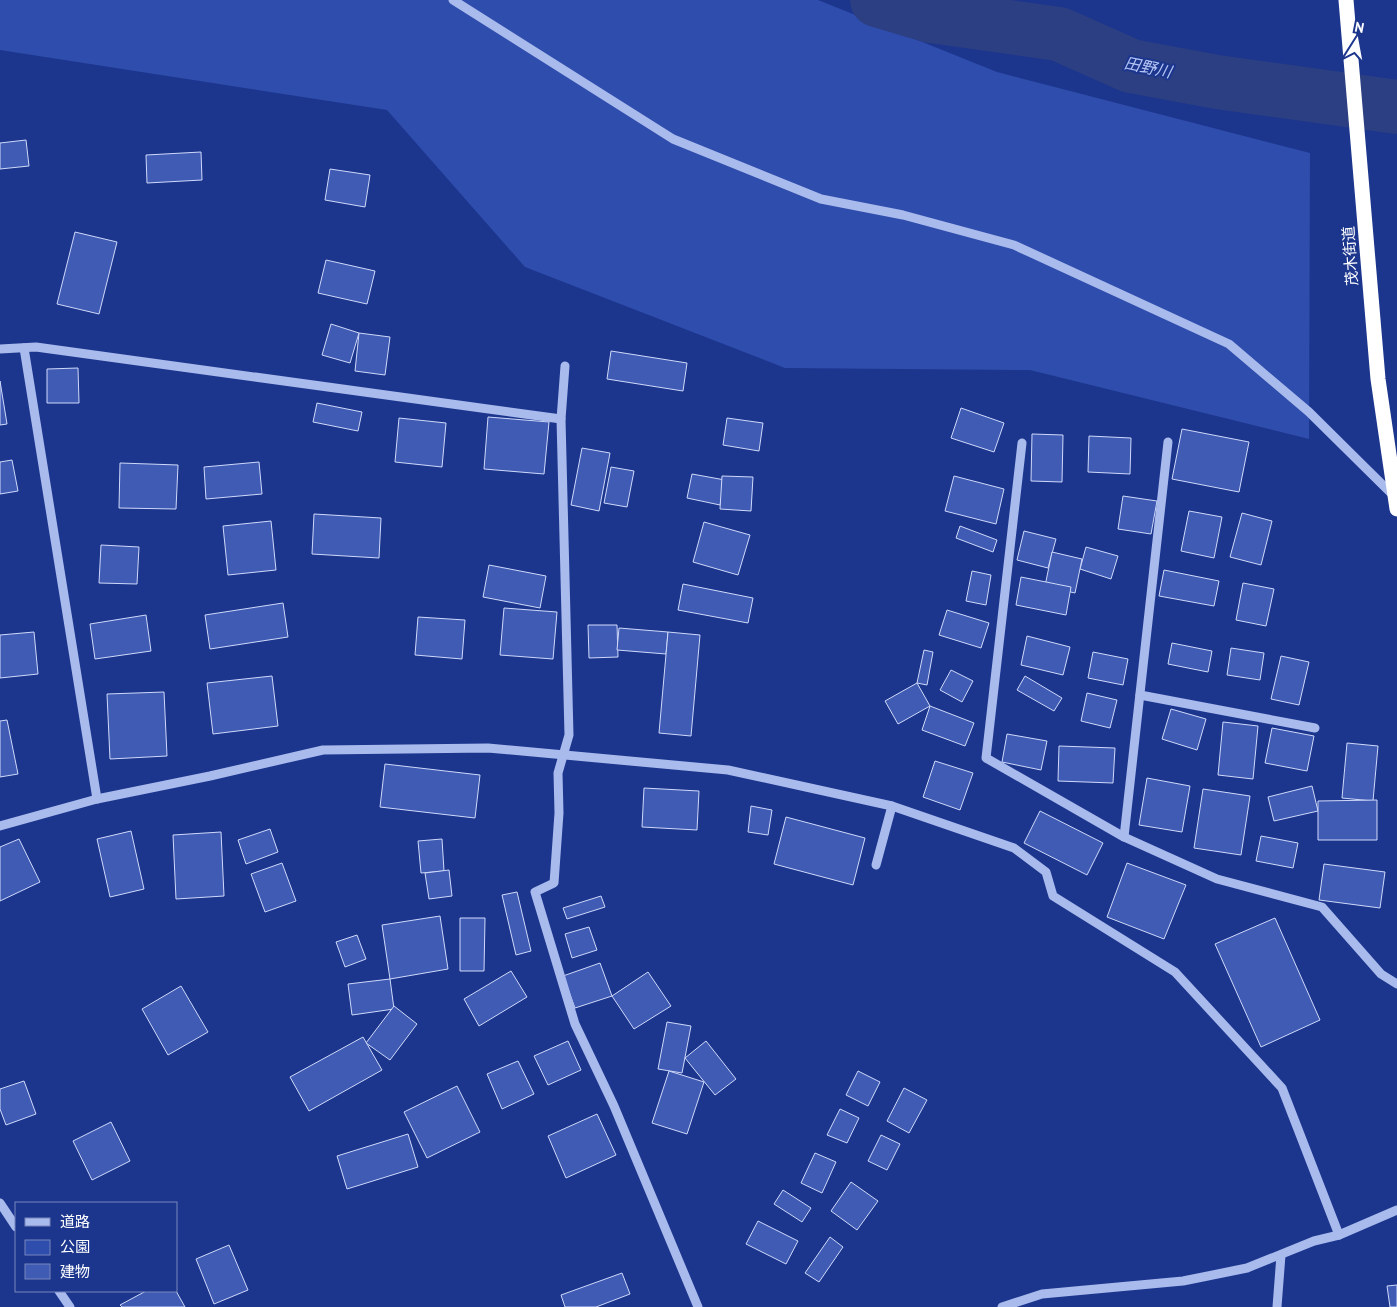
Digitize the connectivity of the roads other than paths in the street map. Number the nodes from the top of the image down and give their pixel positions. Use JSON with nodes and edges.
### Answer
{"nodes":[{"id":1,"x":453,"y":0,"type":"edge"},
{"id":2,"x":1346,"y":0,"type":"edge"},
{"id":3,"x":24,"y":348,"type":"junction"},
{"id":4,"x":0,"y":349,"type":"edge"},
{"id":5,"x":565,"y":366,"type":"dead end"},
{"id":6,"x":561,"y":419,"type":"junction"},
{"id":7,"x":1168,"y":442,"type":"dead end"},
{"id":8,"x":1022,"y":443,"type":"dead end"},
{"id":9,"x":1396,"y":502,"type":"edge"},
{"id":10,"x":1140,"y":694,"type":"junction"},
{"id":11,"x":1315,"y":728,"type":"dead end"},
{"id":12,"x":564,"y":755,"type":"junction"},
{"id":13,"x":96,"y":799,"type":"junction"},
{"id":14,"x":892,"y":806,"type":"junction"},
{"id":15,"x":0,"y":826,"type":"edge"},
{"id":16,"x":1124,"y":837,"type":"junction"},
{"id":17,"x":876,"y":865,"type":"dead end"},
{"id":18,"x":1397,"y":984,"type":"edge"},
{"id":19,"x":0,"y":1203,"type":"edge"},
{"id":20,"x":1397,"y":1210,"type":"edge"},
{"id":21,"x":15,"y":1226,"type":"edge"},
{"id":22,"x":1339,"y":1235,"type":"junction"},
{"id":23,"x":1282,"y":1254,"type":"junction"},
{"id":24,"x":60,"y":1292,"type":"edge"},
{"id":25,"x":70,"y":1307,"type":"edge"},
{"id":26,"x":698,"y":1307,"type":"edge"},
{"id":27,"x":1002,"y":1307,"type":"edge"},
{"id":28,"x":1277,"y":1307,"type":"edge"}],
"edges":[{"from":1,"to":9,"type":"street"},
{"from":2,"to":9,"type":"highway","name":"茂木街道"},
{"from":3,"to":4,"type":"street"},
{"from":3,"to":6,"type":"street"},
{"from":3,"to":13,"type":"street"},
{"from":5,"to":6,"type":"street"},
{"from":6,"to":12,"type":"street"},
{"from":7,"to":10,"type":"street"},
{"from":8,"to":16,"type":"street"},
{"from":10,"to":11,"type":"street"},
{"from":10,"to":16,"type":"street"},
{"from":12,"to":13,"type":"street"},
{"from":12,"to":14,"type":"street"},
{"from":12,"to":26,"type":"street"},
{"from":13,"to":15,"type":"street"},
{"from":14,"to":17,"type":"street"},
{"from":14,"to":22,"type":"street"},
{"from":16,"to":18,"type":"street"},
{"from":19,"to":21,"type":"street"},
{"from":20,"to":22,"type":"street"},
{"from":22,"to":23,"type":"street"},
{"from":23,"to":27,"type":"street"},
{"from":23,"to":28,"type":"street"},
{"from":24,"to":25,"type":"street"}]}
